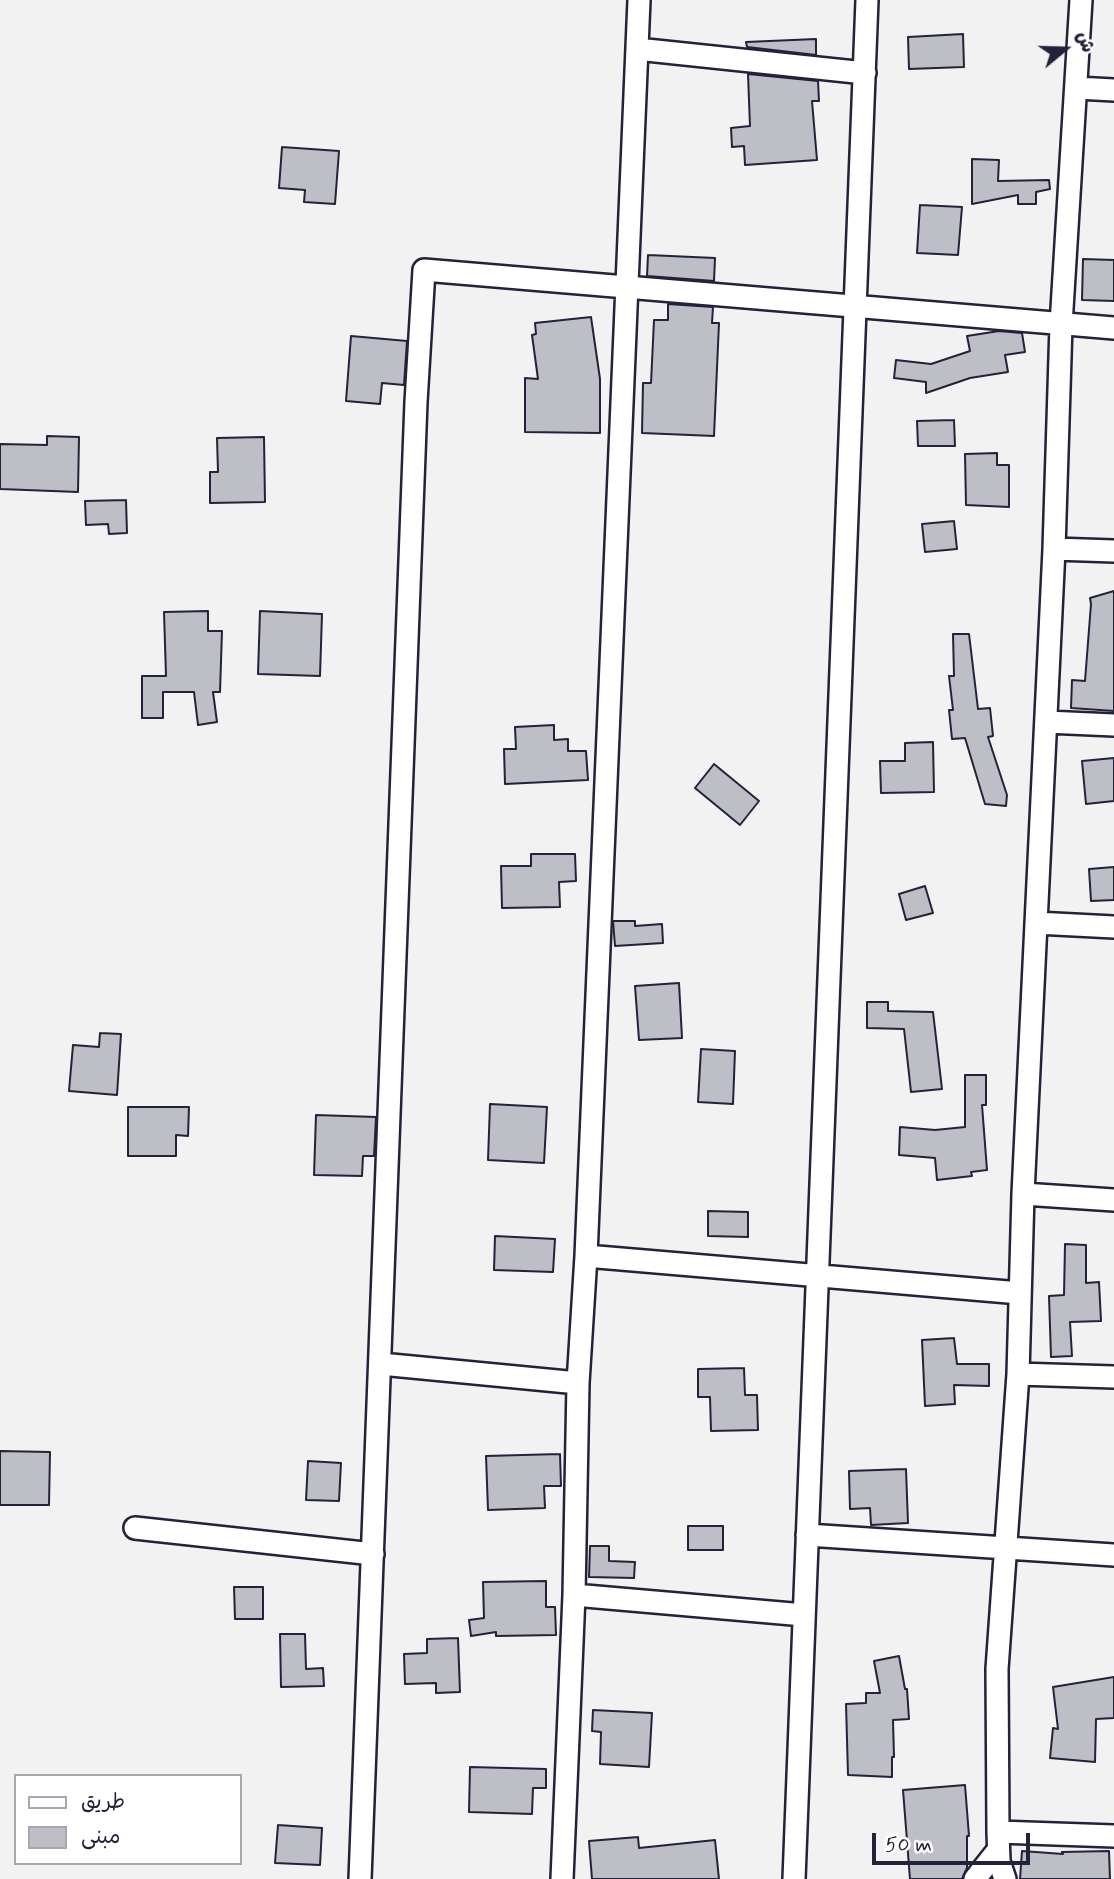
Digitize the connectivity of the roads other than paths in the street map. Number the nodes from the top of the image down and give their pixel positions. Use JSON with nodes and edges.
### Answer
{"nodes":[{"id":1,"x":639,"y":0,"type":"edge"},
{"id":2,"x":867,"y":0,"type":"edge"},
{"id":3,"x":1081,"y":0,"type":"edge"},
{"id":4,"x":637,"y":49,"type":"junction"},
{"id":5,"x":865,"y":72,"type":"junction"},
{"id":6,"x":1077,"y":89,"type":"junction"},
{"id":7,"x":1114,"y":90,"type":"edge"},
{"id":8,"x":627,"y":288,"type":"junction"},
{"id":9,"x":855,"y":308,"type":"junction"},
{"id":10,"x":1061,"y":325,"type":"junction"},
{"id":11,"x":1114,"y":328,"type":"edge"},
{"id":12,"x":1054,"y":549,"type":"junction"},
{"id":13,"x":1114,"y":551,"type":"edge"},
{"id":14,"x":1046,"y":722,"type":"junction"},
{"id":15,"x":1114,"y":725,"type":"edge"},
{"id":16,"x":1036,"y":923,"type":"junction"},
{"id":17,"x":1114,"y":927,"type":"edge"},
{"id":18,"x":1023,"y":1194,"type":"junction"},
{"id":19,"x":1114,"y":1200,"type":"edge"},
{"id":20,"x":586,"y":1256,"type":"junction"},
{"id":21,"x":817,"y":1276,"type":"junction"},
{"id":22,"x":1020,"y":1293,"type":"junction"},
{"id":23,"x":381,"y":1364,"type":"junction"},
{"id":24,"x":1018,"y":1374,"type":"junction"},
{"id":25,"x":1114,"y":1377,"type":"edge"},
{"id":26,"x":578,"y":1384,"type":"junction"},
{"id":27,"x":135,"y":1528,"type":"dead end"},
{"id":28,"x":807,"y":1535,"type":"junction"},
{"id":29,"x":1005,"y":1549,"type":"junction"},
{"id":30,"x":373,"y":1554,"type":"junction"},
{"id":31,"x":1114,"y":1555,"type":"edge"},
{"id":32,"x":574,"y":1595,"type":"junction"},
{"id":33,"x":804,"y":1615,"type":"junction"},
{"id":34,"x":1114,"y":1836,"type":"edge"},
{"id":35,"x":998,"y":1841,"type":"junction"},
{"id":36,"x":360,"y":1879,"type":"edge"},
{"id":37,"x":562,"y":1879,"type":"edge"},
{"id":38,"x":794,"y":1879,"type":"edge"},
{"id":39,"x":975,"y":1879,"type":"edge"},
{"id":40,"x":1005,"y":1879,"type":"edge"}],
"edges":[{"from":1,"to":4,"type":"street"},
{"from":2,"to":5,"type":"street"},
{"from":3,"to":6,"type":"street"},
{"from":4,"to":5,"type":"street"},
{"from":4,"to":8,"type":"street"},
{"from":5,"to":9,"type":"street"},
{"from":6,"to":7,"type":"street"},
{"from":6,"to":10,"type":"street"},
{"from":8,"to":9,"type":"street"},
{"from":8,"to":20,"type":"street"},
{"from":8,"to":23,"type":"street"},
{"from":9,"to":10,"type":"street"},
{"from":9,"to":21,"type":"street"},
{"from":10,"to":11,"type":"street"},
{"from":10,"to":12,"type":"street"},
{"from":12,"to":13,"type":"street"},
{"from":12,"to":14,"type":"street"},
{"from":14,"to":15,"type":"street"},
{"from":14,"to":16,"type":"street"},
{"from":16,"to":17,"type":"street"},
{"from":16,"to":18,"type":"street"},
{"from":18,"to":19,"type":"street"},
{"from":18,"to":22,"type":"street"},
{"from":20,"to":21,"type":"street"},
{"from":20,"to":26,"type":"street"},
{"from":21,"to":22,"type":"street"},
{"from":21,"to":28,"type":"street"},
{"from":22,"to":24,"type":"street"},
{"from":23,"to":26,"type":"street"},
{"from":23,"to":30,"type":"street"},
{"from":24,"to":25,"type":"street"},
{"from":24,"to":29,"type":"street"},
{"from":26,"to":32,"type":"street"},
{"from":27,"to":30,"type":"street"},
{"from":28,"to":29,"type":"street"},
{"from":28,"to":33,"type":"street"},
{"from":29,"to":31,"type":"street"},
{"from":29,"to":35,"type":"street"},
{"from":30,"to":36,"type":"street"},
{"from":32,"to":33,"type":"street"},
{"from":32,"to":37,"type":"street"},
{"from":33,"to":38,"type":"street"},
{"from":34,"to":35,"type":"street"},
{"from":35,"to":39,"type":"street"},
{"from":35,"to":40,"type":"street"}]}
